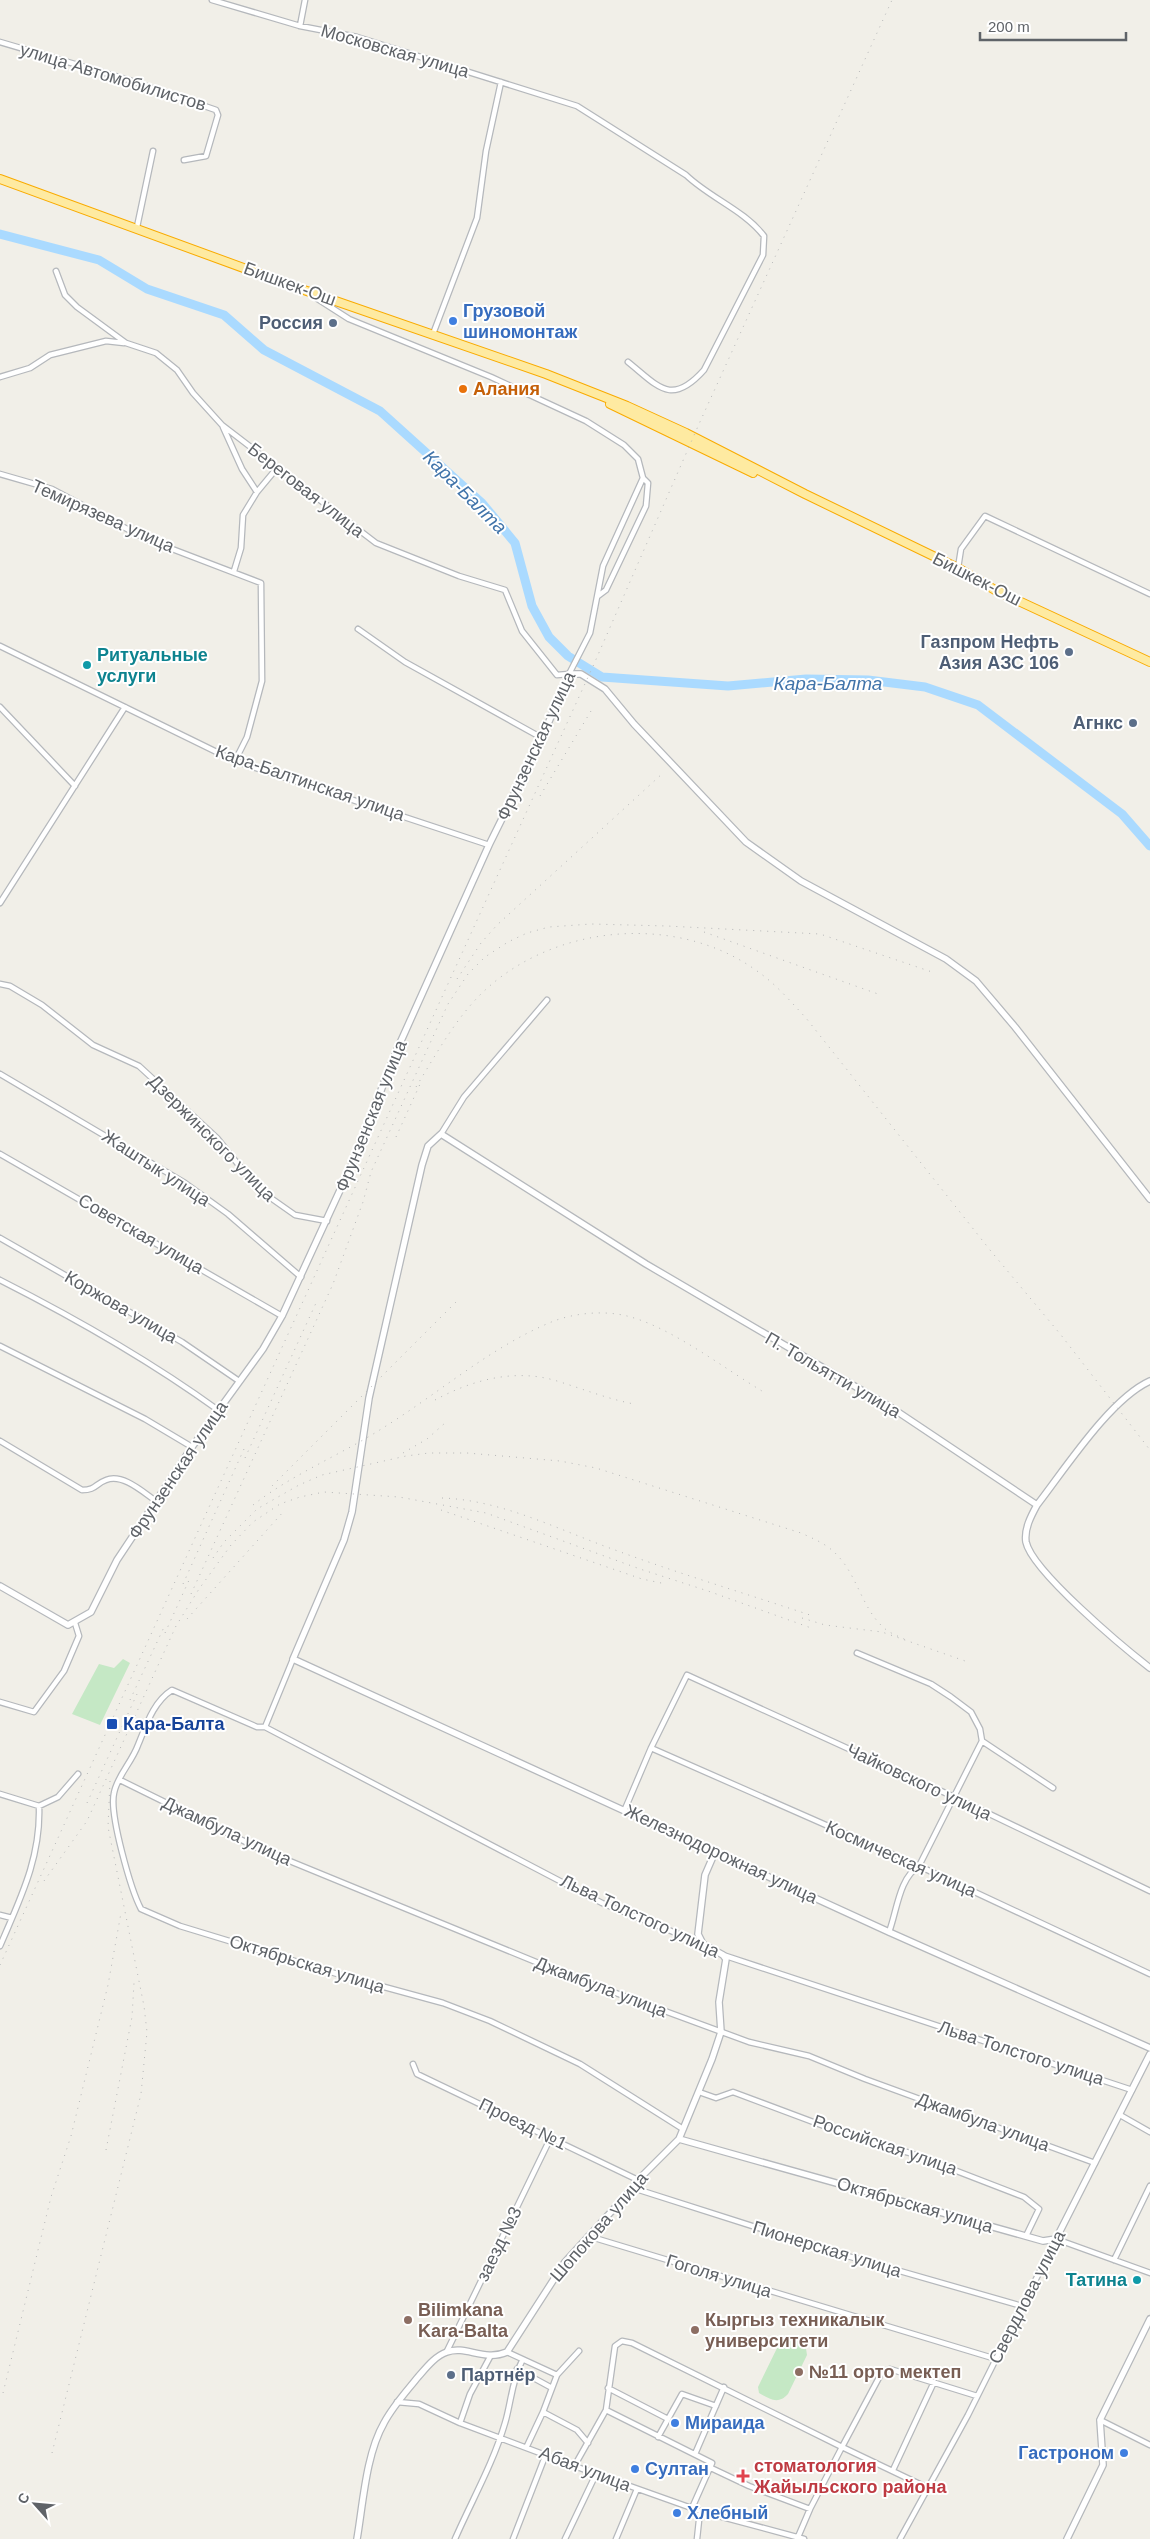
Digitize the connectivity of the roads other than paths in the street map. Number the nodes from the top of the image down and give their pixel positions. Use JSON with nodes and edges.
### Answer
{"nodes":[{"id":1,"x":212,"y":0,"type":"edge"},
{"id":2,"x":305,"y":0,"type":"edge"},
{"id":3,"x":300,"y":26,"type":"junction"},
{"id":4,"x":0,"y":42,"type":"edge"},
{"id":5,"x":501,"y":82,"type":"junction"},
{"id":6,"x":153,"y":151,"type":"dead end"},
{"id":7,"x":184,"y":160,"type":"dead end"},
{"id":8,"x":0,"y":178,"type":"edge"},
{"id":9,"x":137,"y":228,"type":"junction"},
{"id":10,"x":56,"y":271,"type":"dead end"},
{"id":11,"x":301,"y":289,"type":"junction"},
{"id":12,"x":433,"y":334,"type":"junction"},
{"id":13,"x":126,"y":343,"type":"junction"},
{"id":14,"x":628,"y":362,"type":"dead end"},
{"id":15,"x":0,"y":377,"type":"edge"},
{"id":16,"x":222,"y":425,"type":"junction"},
{"id":17,"x":277,"y":468,"type":"junction"},
{"id":18,"x":0,"y":474,"type":"edge"},
{"id":19,"x":643,"y":478,"type":"junction"},
{"id":20,"x":257,"y":492,"type":"junction"},
{"id":21,"x":958,"y":568,"type":"junction"},
{"id":22,"x":234,"y":571,"type":"junction"},
{"id":23,"x":1150,"y":594,"type":"edge"},
{"id":24,"x":598,"y":596,"type":"junction"},
{"id":25,"x":358,"y":629,"type":"dead end"},
{"id":26,"x":0,"y":646,"type":"edge"},
{"id":27,"x":1150,"y":662,"type":"edge"},
{"id":28,"x":569,"y":674,"type":"junction"},
{"id":29,"x":0,"y":707,"type":"edge"},
{"id":30,"x":126,"y":707,"type":"junction"},
{"id":31,"x":542,"y":738,"type":"junction"},
{"id":32,"x":236,"y":761,"type":"junction"},
{"id":33,"x":75,"y":786,"type":"junction"},
{"id":34,"x":489,"y":845,"type":"junction"},
{"id":35,"x":0,"y":903,"type":"edge"},
{"id":36,"x":0,"y":984,"type":"edge"},
{"id":37,"x":547,"y":1000,"type":"dead end"},
{"id":38,"x":0,"y":1074,"type":"edge"},
{"id":39,"x":441,"y":1134,"type":"junction"},
{"id":40,"x":0,"y":1154,"type":"edge"},
{"id":41,"x":1150,"y":1199,"type":"edge"},
{"id":42,"x":327,"y":1221,"type":"junction"},
{"id":43,"x":0,"y":1238,"type":"edge"},
{"id":44,"x":301,"y":1277,"type":"junction"},
{"id":45,"x":0,"y":1280,"type":"edge"},
{"id":46,"x":282,"y":1316,"type":"junction"},
{"id":47,"x":0,"y":1346,"type":"edge"},
{"id":48,"x":239,"y":1380,"type":"junction"},
{"id":49,"x":1150,"y":1381,"type":"edge"},
{"id":50,"x":218,"y":1410,"type":"junction"},
{"id":51,"x":0,"y":1441,"type":"edge"},
{"id":52,"x":192,"y":1447,"type":"junction"},
{"id":53,"x":156,"y":1501,"type":"junction"},
{"id":54,"x":1037,"y":1505,"type":"junction"},
{"id":55,"x":0,"y":1586,"type":"edge"},
{"id":56,"x":75,"y":1622,"type":"junction"},
{"id":57,"x":857,"y":1653,"type":"dead end"},
{"id":58,"x":293,"y":1659,"type":"junction"},
{"id":59,"x":1150,"y":1668,"type":"edge"},
{"id":60,"x":172,"y":1690,"type":"joint"},
{"id":61,"x":0,"y":1702,"type":"edge"},
{"id":62,"x":265,"y":1726,"type":"junction"},
{"id":63,"x":982,"y":1741,"type":"junction"},
{"id":64,"x":651,"y":1748,"type":"junction"},
{"id":65,"x":78,"y":1774,"type":"dead end"},
{"id":66,"x":120,"y":1780,"type":"junction"},
{"id":67,"x":1053,"y":1788,"type":"dead end"},
{"id":68,"x":0,"y":1794,"type":"edge"},
{"id":69,"x":952,"y":1796,"type":"junction"},
{"id":70,"x":39,"y":1806,"type":"junction"},
{"id":71,"x":625,"y":1809,"type":"junction"},
{"id":72,"x":715,"y":1852,"type":"junction"},
{"id":73,"x":919,"y":1866,"type":"junction"},
{"id":74,"x":1150,"y":1891,"type":"edge"},
{"id":75,"x":0,"y":1915,"type":"edge"},
{"id":76,"x":12,"y":1918,"type":"junction"},
{"id":77,"x":889,"y":1932,"type":"junction"},
{"id":78,"x":703,"y":1944,"type":"junction"},
{"id":79,"x":0,"y":1946,"type":"edge"},
{"id":80,"x":723,"y":1955,"type":"junction"},
{"id":81,"x":1150,"y":1974,"type":"edge"},
{"id":82,"x":721,"y":2032,"type":"junction"},
{"id":83,"x":1150,"y":2048,"type":"edge"},
{"id":84,"x":1150,"y":2054,"type":"edge"},
{"id":85,"x":413,"y":2064,"type":"dead end"},
{"id":86,"x":1132,"y":2090,"type":"junction"},
{"id":87,"x":699,"y":2092,"type":"junction"},
{"id":88,"x":1120,"y":2115,"type":"junction"},
{"id":89,"x":683,"y":2129,"type":"junction"},
{"id":90,"x":1150,"y":2132,"type":"edge"},
{"id":91,"x":551,"y":2138,"type":"junction"},
{"id":92,"x":679,"y":2139,"type":"junction"},
{"id":93,"x":1095,"y":2163,"type":"junction"},
{"id":94,"x":638,"y":2180,"type":"junction"},
{"id":95,"x":1150,"y":2186,"type":"edge"},
{"id":96,"x":633,"y":2188,"type":"junction"},
{"id":97,"x":586,"y":2236,"type":"junction"},
{"id":98,"x":1026,"y":2236,"type":"junction"},
{"id":99,"x":1056,"y":2239,"type":"junction"},
{"id":100,"x":1114,"y":2260,"type":"junction"},
{"id":101,"x":1150,"y":2273,"type":"edge"},
{"id":102,"x":1022,"y":2306,"type":"junction"},
{"id":103,"x":1150,"y":2319,"type":"edge"},
{"id":104,"x":447,"y":2351,"type":"junction"},
{"id":105,"x":579,"y":2351,"type":"dead end"},
{"id":106,"x":506,"y":2352,"type":"junction"},
{"id":107,"x":490,"y":2357,"type":"junction"},
{"id":108,"x":996,"y":2359,"type":"junction"},
{"id":109,"x":522,"y":2361,"type":"junction"},
{"id":110,"x":517,"y":2370,"type":"junction"},
{"id":111,"x":557,"y":2375,"type":"junction"},
{"id":112,"x":934,"y":2382,"type":"junction"},
{"id":113,"x":724,"y":2387,"type":"junction"},
{"id":114,"x":552,"y":2388,"type":"junction"},
{"id":115,"x":608,"y":2388,"type":"junction"},
{"id":116,"x":977,"y":2396,"type":"junction"},
{"id":117,"x":397,"y":2402,"type":"junction"},
{"id":118,"x":716,"y":2406,"type":"junction"},
{"id":119,"x":606,"y":2410,"type":"junction"},
{"id":120,"x":543,"y":2412,"type":"junction"},
{"id":121,"x":668,"y":2419,"type":"junction"},
{"id":122,"x":1100,"y":2420,"type":"junction"},
{"id":123,"x":460,"y":2423,"type":"junction"},
{"id":124,"x":500,"y":2436,"type":"junction"},
{"id":125,"x":658,"y":2437,"type":"junction"},
{"id":126,"x":588,"y":2443,"type":"junction"},
{"id":127,"x":1150,"y":2445,"type":"edge"},
{"id":128,"x":527,"y":2446,"type":"junction"},
{"id":129,"x":842,"y":2447,"type":"junction"},
{"id":130,"x":546,"y":2454,"type":"junction"},
{"id":131,"x":694,"y":2454,"type":"junction"},
{"id":132,"x":574,"y":2465,"type":"junction"},
{"id":133,"x":711,"y":2468,"type":"junction"},
{"id":134,"x":893,"y":2470,"type":"junction"},
{"id":135,"x":596,"y":2474,"type":"junction"},
{"id":136,"x":928,"y":2488,"type":"junction"},
{"id":137,"x":637,"y":2489,"type":"junction"},
{"id":138,"x":692,"y":2508,"type":"junction"},
{"id":139,"x":810,"y":2509,"type":"junction"},
{"id":140,"x":700,"y":2511,"type":"junction"},
{"id":141,"x":798,"y":2537,"type":"junction"},
{"id":142,"x":357,"y":2539,"type":"edge"},
{"id":143,"x":455,"y":2539,"type":"edge"},
{"id":144,"x":513,"y":2539,"type":"edge"},
{"id":145,"x":565,"y":2539,"type":"edge"},
{"id":146,"x":616,"y":2539,"type":"edge"},
{"id":147,"x":697,"y":2539,"type":"edge"},
{"id":148,"x":804,"y":2539,"type":"edge"},
{"id":149,"x":900,"y":2539,"type":"edge"},
{"id":150,"x":1067,"y":2539,"type":"edge"}],
"edges":[{"from":1,"to":3,"type":"street","name":"Московская улица"},
{"from":2,"to":3,"type":"street"},
{"from":3,"to":5,"type":"street","name":"Московская улица"},
{"from":4,"to":7,"type":"street","name":"улица Автомобилистов"},
{"from":5,"to":12,"type":"street"},
{"from":5,"to":14,"type":"street","name":"Московская улица"},
{"from":6,"to":9,"type":"street"},
{"from":8,"to":9,"type":"highway","name":"Бишкек-Ош"},
{"from":9,"to":11,"type":"highway","name":"Бишкек-Ош"},
{"from":10,"to":13,"type":"street","name":"Береговая улица"},
{"from":11,"to":12,"type":"highway","name":"Бишкек-Ош"},
{"from":11,"to":19,"type":"street"},
{"from":12,"to":21,"type":"highway","name":"Бишкек-Ош"},
{"from":13,"to":15,"type":"street"},
{"from":13,"to":16,"type":"street","name":"Береговая улица"},
{"from":16,"to":17,"type":"street","name":"Береговая улица"},
{"from":16,"to":20,"type":"street"},
{"from":17,"to":20,"type":"street"},
{"from":17,"to":28,"type":"street","name":"Береговая улица"},
{"from":18,"to":22,"type":"street","name":"Темирязева улица"},
{"from":19,"to":24,"type":"street","name":"Фрунзенская улица"},
{"from":19,"to":24,"type":"street"},
{"from":20,"to":22,"type":"street"},
{"from":21,"to":23,"type":"street"},
{"from":21,"to":27,"type":"highway","name":"Бишкек-Ош"},
{"from":22,"to":32,"type":"street","name":"Темирязева улица"},
{"from":24,"to":28,"type":"street","name":"Фрунзенская улица"},
{"from":25,"to":31,"type":"street"},
{"from":26,"to":30,"type":"street","name":"Кара-Балтинская улица"},
{"from":28,"to":31,"type":"street","name":"Фрунзенская улица"},
{"from":28,"to":41,"type":"street"},
{"from":29,"to":33,"type":"street"},
{"from":30,"to":32,"type":"street","name":"Кара-Балтинская улица"},
{"from":30,"to":33,"type":"street"},
{"from":31,"to":34,"type":"street","name":"Фрунзенская улица"},
{"from":32,"to":34,"type":"street","name":"Кара-Балтинская улица"},
{"from":33,"to":35,"type":"street"},
{"from":34,"to":42,"type":"street","name":"Фрунзенская улица"},
{"from":36,"to":42,"type":"street","name":"Дзержинского улица"},
{"from":37,"to":39,"type":"street"},
{"from":38,"to":44,"type":"street","name":"Жаштык улица"},
{"from":39,"to":54,"type":"street","name":"П. Тольятти улица"},
{"from":39,"to":58,"type":"street"},
{"from":40,"to":46,"type":"street","name":"Советская улица"},
{"from":42,"to":44,"type":"street","name":"Фрунзенская улица"},
{"from":43,"to":48,"type":"street","name":"Коржова улица"},
{"from":44,"to":46,"type":"street","name":"Фрунзенская улица"},
{"from":45,"to":50,"type":"street"},
{"from":46,"to":48,"type":"street","name":"Фрунзенская улица"},
{"from":47,"to":52,"type":"street"},
{"from":48,"to":50,"type":"street","name":"Фрунзенская улица"},
{"from":49,"to":54,"type":"street"},
{"from":50,"to":52,"type":"street","name":"Фрунзенская улица"},
{"from":51,"to":53,"type":"street"},
{"from":52,"to":53,"type":"street","name":"Фрунзенская улица"},
{"from":53,"to":56,"type":"street","name":"Фрунзенская улица"},
{"from":54,"to":59,"type":"street"},
{"from":55,"to":56,"type":"street"},
{"from":56,"to":61,"type":"street"},
{"from":57,"to":63,"type":"street"},
{"from":58,"to":62,"type":"street"},
{"from":58,"to":71,"type":"street","name":"Железнодорожная улица"},
{"from":60,"to":62,"type":"street","name":"Льва Толстого улица"},
{"from":60,"to":66,"type":"street","name":"Октябрьская улица"},
{"from":62,"to":78,"type":"street","name":"Льва Толстого улица"},
{"from":63,"to":67,"type":"street"},
{"from":63,"to":69,"type":"street"},
{"from":64,"to":69,"type":"street","name":"Чайковского улица"},
{"from":64,"to":71,"type":"street"},
{"from":64,"to":73,"type":"street","name":"Космическая улица"},
{"from":65,"to":70,"type":"street"},
{"from":66,"to":82,"type":"street","name":"Джамбула улица"},
{"from":66,"to":89,"type":"street","name":"Октябрьская улица"},
{"from":68,"to":70,"type":"street"},
{"from":69,"to":73,"type":"street"},
{"from":69,"to":74,"type":"street","name":"Чайковского улица"},
{"from":70,"to":76,"type":"street"},
{"from":71,"to":72,"type":"street","name":"Железнодорожная улица"},
{"from":72,"to":77,"type":"street","name":"Железнодорожная улица"},
{"from":72,"to":78,"type":"street"},
{"from":73,"to":77,"type":"street"},
{"from":73,"to":81,"type":"street","name":"Космическая улица"},
{"from":75,"to":76,"type":"street"},
{"from":76,"to":79,"type":"street"},
{"from":77,"to":83,"type":"street","name":"Железнодорожная улица"},
{"from":78,"to":80,"type":"street","name":"Льва Толстого улица"},
{"from":80,"to":82,"type":"street","name":"Шопокова улица"},
{"from":80,"to":86,"type":"street","name":"Льва Толстого улица"},
{"from":82,"to":87,"type":"street","name":"Шопокова улица"},
{"from":82,"to":93,"type":"street","name":"Джамбула улица"},
{"from":84,"to":86,"type":"street","name":"Свердлова улица"},
{"from":85,"to":91,"type":"street","name":"Проезд №1"},
{"from":86,"to":88,"type":"street","name":"Свердлова улица"},
{"from":87,"to":89,"type":"street","name":"Шопокова улица"},
{"from":87,"to":98,"type":"street","name":"Российская улица"},
{"from":88,"to":90,"type":"street"},
{"from":88,"to":93,"type":"street","name":"Свердлова улица"},
{"from":89,"to":92,"type":"street","name":"Шопокова улица"},
{"from":91,"to":94,"type":"street","name":"Проезд №1"},
{"from":91,"to":104,"type":"street","name":"заезд №3"},
{"from":92,"to":94,"type":"street","name":"Шопокова улица"},
{"from":92,"to":98,"type":"street","name":"Октябрьская улица"},
{"from":93,"to":99,"type":"street","name":"Свердлова улица"},
{"from":94,"to":96,"type":"street","name":"Шопокова улица"},
{"from":95,"to":100,"type":"street"},
{"from":96,"to":97,"type":"street","name":"Шопокова улица"},
{"from":96,"to":102,"type":"street","name":"Пионерская улица"},
{"from":97,"to":106,"type":"street","name":"Шопокова улица"},
{"from":97,"to":108,"type":"street","name":"Гоголя улица"},
{"from":98,"to":99,"type":"street","name":"Октябрьская улица"},
{"from":99,"to":100,"type":"street","name":"Октябрьская улица"},
{"from":99,"to":102,"type":"street","name":"Свердлова улица"},
{"from":100,"to":101,"type":"street","name":"Октябрьская улица"},
{"from":102,"to":108,"type":"street","name":"Свердлова улица"},
{"from":103,"to":122,"type":"street"},
{"from":104,"to":107,"type":"street"},
{"from":104,"to":117,"type":"street"},
{"from":105,"to":111,"type":"street"},
{"from":106,"to":107,"type":"street"},
{"from":106,"to":109,"type":"street"},
{"from":107,"to":123,"type":"street"},
{"from":108,"to":116,"type":"street","name":"Свердлова улица"},
{"from":109,"to":110,"type":"street"},
{"from":109,"to":111,"type":"street"},
{"from":110,"to":114,"type":"street"},
{"from":110,"to":124,"type":"street"},
{"from":111,"to":114,"type":"street"},
{"from":112,"to":116,"type":"street"},
{"from":112,"to":129,"type":"street"},
{"from":112,"to":134,"type":"street"},
{"from":113,"to":115,"type":"street"},
{"from":113,"to":118,"type":"street"},
{"from":113,"to":129,"type":"street"},
{"from":114,"to":120,"type":"street"},
{"from":115,"to":119,"type":"street"},
{"from":115,"to":121,"type":"street"},
{"from":116,"to":136,"type":"street","name":"Свердлова улица"},
{"from":117,"to":123,"type":"street","name":"Абая улица"},
{"from":117,"to":142,"type":"street"},
{"from":118,"to":121,"type":"street"},
{"from":118,"to":131,"type":"street"},
{"from":119,"to":125,"type":"street"},
{"from":119,"to":126,"type":"street"},
{"from":120,"to":126,"type":"street"},
{"from":120,"to":128,"type":"street"},
{"from":121,"to":125,"type":"street"},
{"from":122,"to":127,"type":"street"},
{"from":122,"to":150,"type":"street"},
{"from":123,"to":124,"type":"street","name":"Абая улица"},
{"from":124,"to":128,"type":"street","name":"Абая улица"},
{"from":124,"to":143,"type":"street"},
{"from":125,"to":131,"type":"street"},
{"from":126,"to":132,"type":"street"},
{"from":128,"to":130,"type":"street","name":"Абая улица"},
{"from":129,"to":134,"type":"street"},
{"from":129,"to":139,"type":"street"},
{"from":130,"to":132,"type":"street","name":"Абая улица"},
{"from":130,"to":144,"type":"street"},
{"from":131,"to":133,"type":"street"},
{"from":132,"to":135,"type":"street","name":"Абая улица"},
{"from":133,"to":138,"type":"street"},
{"from":133,"to":139,"type":"street"},
{"from":134,"to":136,"type":"street"},
{"from":135,"to":137,"type":"street","name":"Абая улица"},
{"from":135,"to":145,"type":"street"},
{"from":136,"to":149,"type":"street","name":"Свердлова улица"},
{"from":137,"to":138,"type":"street","name":"Абая улица"},
{"from":137,"to":146,"type":"street"},
{"from":138,"to":140,"type":"street","name":"Абая улица"},
{"from":139,"to":141,"type":"street"},
{"from":140,"to":141,"type":"street","name":"Абая улица"},
{"from":140,"to":147,"type":"street"},
{"from":141,"to":148,"type":"street","name":"Абая улица"}]}
